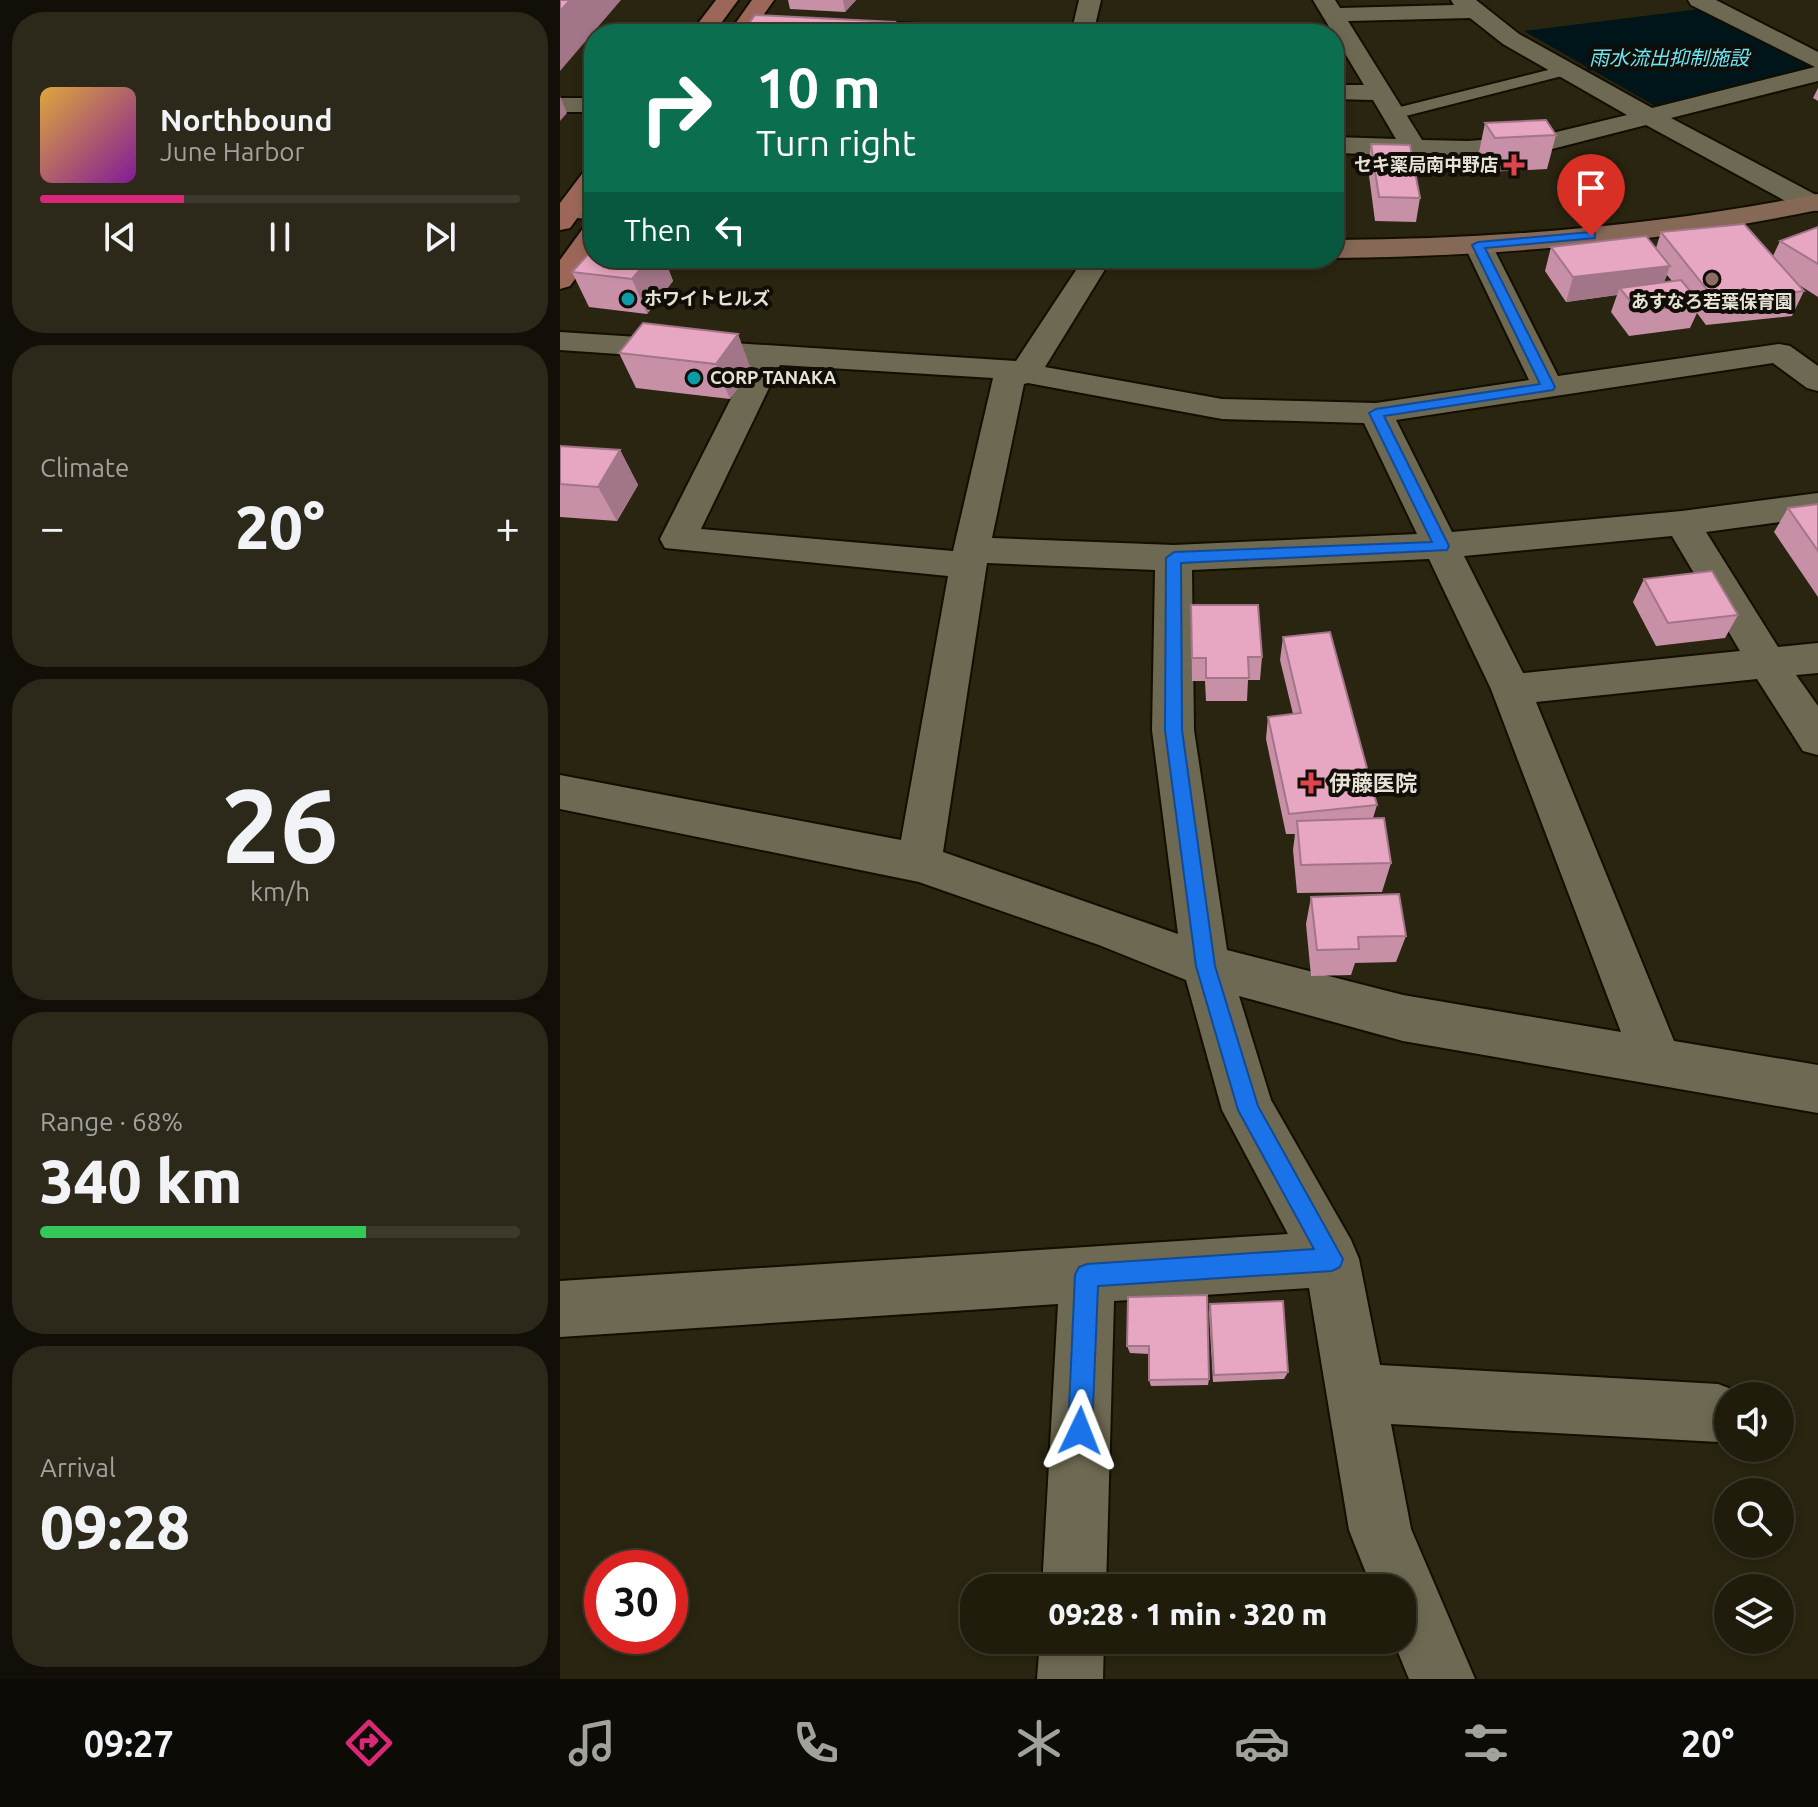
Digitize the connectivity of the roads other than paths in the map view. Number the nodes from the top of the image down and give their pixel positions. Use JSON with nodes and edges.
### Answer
{"nodes":[{"id":1,"x":727,"y":0,"type":"edge"},
{"id":2,"x":763,"y":0,"type":"edge"},
{"id":3,"x":1090,"y":0,"type":"edge"},
{"id":4,"x":1699,"y":0,"type":"edge"},
{"id":5,"x":1467,"y":5,"type":"edge"},
{"id":6,"x":1329,"y":8,"type":"edge"},
{"id":7,"x":709,"y":24,"type":"edge"},
{"id":8,"x":752,"y":24,"type":"edge"},
{"id":9,"x":1084,"y":24,"type":"edge"},
{"id":10,"x":1344,"y":47,"type":"edge"},
{"id":11,"x":1818,"y":61,"type":"edge"},
{"id":12,"x":1564,"y":71,"type":"junction"},
{"id":13,"x":1818,"y":74,"type":"edge"},
{"id":14,"x":1344,"y":94,"type":"edge"},
{"id":15,"x":1388,"y":104,"type":"junction"},
{"id":16,"x":560,"y":105,"type":"edge"},
{"id":17,"x":584,"y":105,"type":"edge"},
{"id":18,"x":1652,"y":117,"type":"junction"},
{"id":19,"x":1344,"y":145,"type":"edge"},
{"id":20,"x":1415,"y":149,"type":"junction"},
{"id":21,"x":584,"y":196,"type":"edge"},
{"id":22,"x":1816,"y":204,"type":"edge"},
{"id":23,"x":574,"y":215,"type":"edge"},
{"id":24,"x":1478,"y":245,"type":"junction"},
{"id":25,"x":584,"y":247,"type":"edge"},
{"id":26,"x":1344,"y":249,"type":"edge"},
{"id":27,"x":1091,"y":268,"type":"edge"},
{"id":28,"x":560,"y":280,"type":"edge"},
{"id":29,"x":560,"y":341,"type":"edge"},
{"id":30,"x":769,"y":355,"type":"junction"},
{"id":31,"x":1018,"y":372,"type":"junction"},
{"id":32,"x":1818,"y":381,"type":"edge"},
{"id":33,"x":1548,"y":387,"type":"junction"},
{"id":34,"x":1376,"y":413,"type":"junction"},
{"id":35,"x":1818,"y":505,"type":"edge"},
{"id":36,"x":1682,"y":523,"type":"junction"},
{"id":37,"x":1442,"y":546,"type":"junction"},
{"id":38,"x":970,"y":558,"type":"junction"},
{"id":39,"x":1174,"y":558,"type":"junction"},
{"id":40,"x":1818,"y":658,"type":"edge"},
{"id":41,"x":1767,"y":663,"type":"junction"},
{"id":42,"x":1511,"y":689,"type":"junction"},
{"id":43,"x":1818,"y":739,"type":"edge"},
{"id":44,"x":560,"y":792,"type":"edge"},
{"id":45,"x":919,"y":863,"type":"junction"},
{"id":46,"x":1206,"y":966,"type":"junction"},
{"id":47,"x":1657,"y":1061,"type":"junction"},
{"id":48,"x":1818,"y":1089,"type":"edge"},
{"id":49,"x":1332,"y":1259,"type":"junction"},
{"id":50,"x":1087,"y":1275,"type":"junction"},
{"id":51,"x":560,"y":1309,"type":"edge"},
{"id":52,"x":1356,"y":1393,"type":"junction"},
{"id":53,"x":1714,"y":1413,"type":"edge"},
{"id":54,"x":1075,"y":1574,"type":"edge"},
{"id":55,"x":1071,"y":1654,"type":"edge"},
{"id":56,"x":1070,"y":1679,"type":"edge"},
{"id":57,"x":1442,"y":1679,"type":"edge"}],
"edges":[{"from":1,"to":7,"type":"main road"},
{"from":2,"to":8,"type":"main road"},
{"from":3,"to":9,"type":"street"},
{"from":4,"to":11,"type":"street"},
{"from":5,"to":6,"type":"street"},
{"from":5,"to":12,"type":"street"},
{"from":10,"to":15,"type":"street"},
{"from":12,"to":15,"type":"lane"},
{"from":12,"to":18,"type":"street"},
{"from":13,"to":18,"type":"street"},
{"from":14,"to":15,"type":"street"},
{"from":15,"to":20,"type":"street"},
{"from":16,"to":17,"type":"street"},
{"from":18,"to":20,"type":"street"},
{"from":18,"to":22,"type":"street"},
{"from":19,"to":20,"type":"street"},
{"from":21,"to":23,"type":"main road"},
{"from":22,"to":24,"type":"street"},
{"from":24,"to":26,"type":"street"},
{"from":24,"to":33,"type":"street"},
{"from":25,"to":28,"type":"main road"},
{"from":27,"to":31,"type":"street"},
{"from":29,"to":30,"type":"street"},
{"from":30,"to":31,"type":"street"},
{"from":30,"to":38,"type":"street"},
{"from":31,"to":34,"type":"street"},
{"from":31,"to":38,"type":"street"},
{"from":32,"to":33,"type":"street"},
{"from":33,"to":34,"type":"street"},
{"from":34,"to":37,"type":"street"},
{"from":35,"to":36,"type":"street"},
{"from":36,"to":37,"type":"street"},
{"from":36,"to":41,"type":"street"},
{"from":37,"to":39,"type":"street"},
{"from":37,"to":42,"type":"street"},
{"from":38,"to":39,"type":"street"},
{"from":38,"to":45,"type":"street"},
{"from":39,"to":46,"type":"street"},
{"from":40,"to":41,"type":"street"},
{"from":41,"to":42,"type":"street"},
{"from":41,"to":43,"type":"street"},
{"from":42,"to":47,"type":"street"},
{"from":44,"to":45,"type":"street"},
{"from":45,"to":46,"type":"street"},
{"from":46,"to":47,"type":"street"},
{"from":46,"to":49,"type":"street"},
{"from":47,"to":48,"type":"street"},
{"from":49,"to":50,"type":"street"},
{"from":49,"to":52,"type":"street"},
{"from":50,"to":51,"type":"street"},
{"from":50,"to":54,"type":"street"},
{"from":52,"to":53,"type":"street"},
{"from":52,"to":57,"type":"street"},
{"from":55,"to":56,"type":"street"}]}
